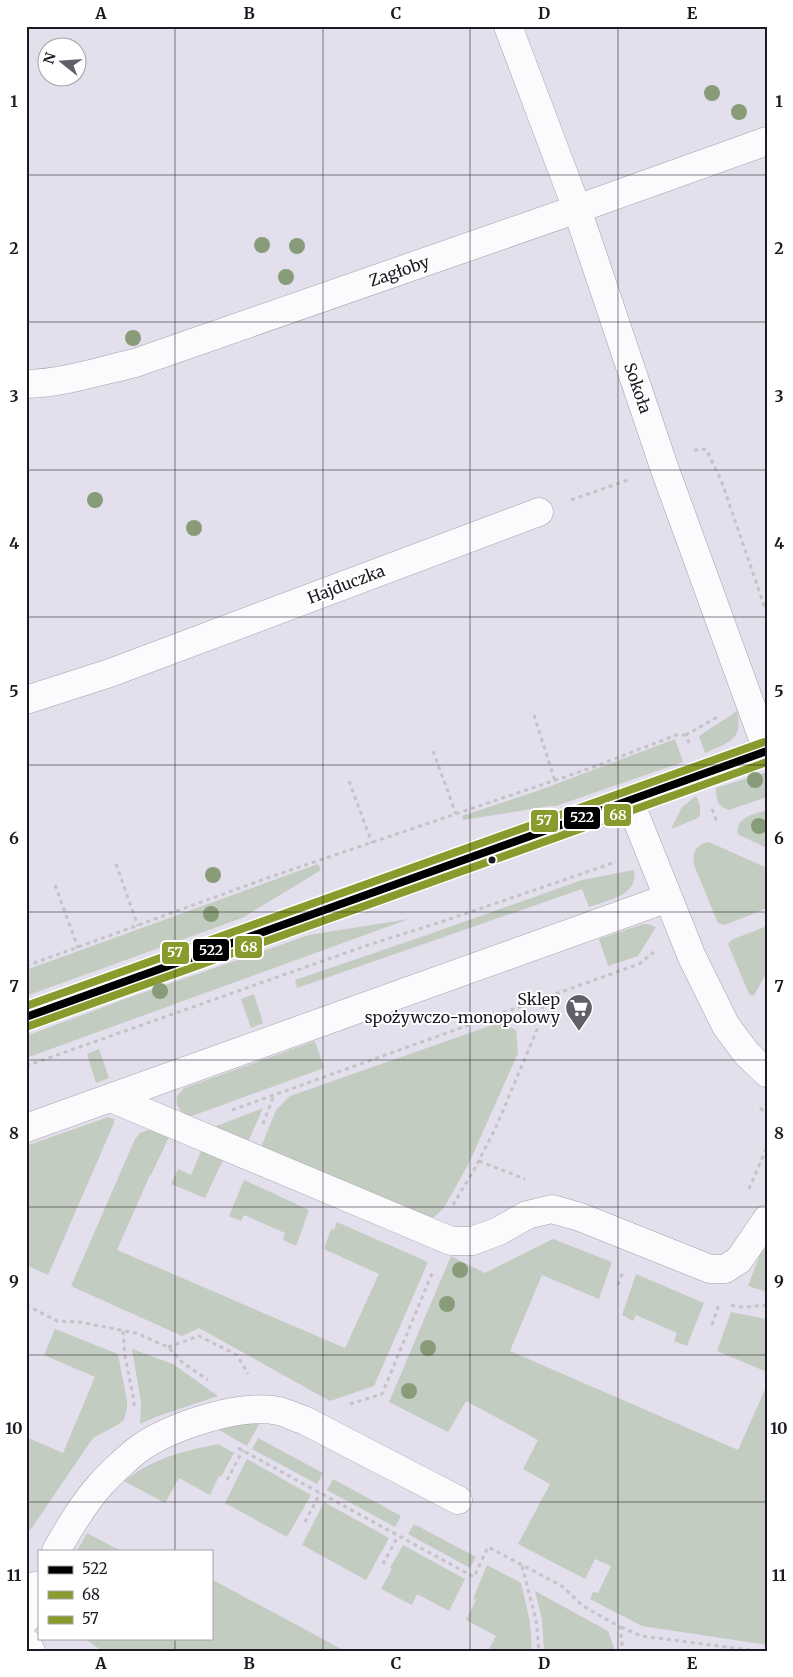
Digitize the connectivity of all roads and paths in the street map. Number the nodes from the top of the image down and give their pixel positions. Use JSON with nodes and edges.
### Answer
{"nodes":[{"id":1,"x":508,"y":26,"type":"edge"},
{"id":2,"x":767,"y":141,"type":"edge"},
{"id":3,"x":577,"y":210,"type":"junction"},
{"id":4,"x":26,"y":384,"type":"edge"},
{"id":5,"x":689,"y":450,"type":"dead end"},
{"id":6,"x":664,"y":467,"type":"junction"},
{"id":7,"x":539,"y":512,"type":"joint"},
{"id":8,"x":767,"y":614,"type":"edge"},
{"id":9,"x":26,"y":700,"type":"edge"},
{"id":10,"x":722,"y":713,"type":"dead end"},
{"id":11,"x":534,"y":715,"type":"dead end"},
{"id":12,"x":686,"y":735,"type":"junction"},
{"id":13,"x":692,"y":750,"type":"dead end"},
{"id":14,"x":433,"y":751,"type":"dead end"},
{"id":15,"x":767,"y":751,"type":"edge"},
{"id":16,"x":349,"y":781,"type":"dead end"},
{"id":17,"x":555,"y":781,"type":"junction"},
{"id":18,"x":629,"y":800,"type":"junction"},
{"id":19,"x":456,"y":814,"type":"junction"},
{"id":20,"x":372,"y":843,"type":"junction"},
{"id":21,"x":620,"y":861,"type":"dead end"},
{"id":22,"x":116,"y":864,"type":"dead end"},
{"id":23,"x":55,"y":885,"type":"dead end"},
{"id":24,"x":668,"y":898,"type":"junction"},
{"id":25,"x":138,"y":926,"type":"junction"},
{"id":26,"x":682,"y":933,"type":"junction"},
{"id":27,"x":78,"y":948,"type":"junction"},
{"id":28,"x":26,"y":966,"type":"edge"},
{"id":29,"x":544,"y":998,"type":"junction"},
{"id":30,"x":26,"y":1017,"type":"edge"},
{"id":31,"x":26,"y":1066,"type":"edge"},
{"id":32,"x":767,"y":1073,"type":"edge"},
{"id":33,"x":111,"y":1098,"type":"junction"},
{"id":34,"x":26,"y":1128,"type":"edge"},
{"id":35,"x":196,"y":1134,"type":"junction"},
{"id":36,"x":766,"y":1224,"type":"edge"},
{"id":37,"x":436,"y":1234,"type":"junction"},
{"id":38,"x":720,"y":1301,"type":"dead end"},
{"id":39,"x":26,"y":1305,"type":"edge"},
{"id":40,"x":712,"y":1325,"type":"dead end"},
{"id":41,"x":168,"y":1348,"type":"junction"},
{"id":42,"x":248,"y":1374,"type":"junction"},
{"id":43,"x":256,"y":1374,"type":"dead end"},
{"id":44,"x":241,"y":1378,"type":"dead end"},
{"id":45,"x":212,"y":1383,"type":"dead end"},
{"id":46,"x":346,"y":1406,"type":"dead end"},
{"id":47,"x":236,"y":1446,"type":"dead end"},
{"id":48,"x":243,"y":1450,"type":"junction"},
{"id":49,"x":227,"y":1480,"type":"dead end"},
{"id":50,"x":320,"y":1493,"type":"junction"},
{"id":51,"x":458,"y":1500,"type":"dead end"},
{"id":52,"x":305,"y":1522,"type":"dead end"},
{"id":53,"x":398,"y":1536,"type":"junction"},
{"id":54,"x":57,"y":1550,"type":"edge"},
{"id":55,"x":383,"y":1564,"type":"dead end"},
{"id":56,"x":522,"y":1565,"type":"junction"},
{"id":57,"x":33,"y":1583,"type":"edge"},
{"id":58,"x":26,"y":1619,"type":"edge"},
{"id":59,"x":620,"y":1627,"type":"junction"},
{"id":60,"x":26,"y":1642,"type":"edge"},
{"id":61,"x":30,"y":1651,"type":"edge"},
{"id":62,"x":539,"y":1651,"type":"edge"},
{"id":63,"x":623,"y":1651,"type":"edge"},
{"id":64,"x":758,"y":1651,"type":"edge"}],
"edges":[{"from":1,"to":3,"type":"street","name":"Sokoła"},
{"from":2,"to":3,"type":"street","name":"Zagłoby"},
{"from":3,"to":4,"type":"street","name":"Zagłoby"},
{"from":3,"to":6,"type":"street","name":"Sokoła"},
{"from":5,"to":8,"type":"path"},
{"from":6,"to":7,"type":"path"},
{"from":6,"to":15,"type":"street","name":"Sokoła"},
{"from":7,"to":9,"type":"street","name":"Hajduczka"},
{"from":10,"to":12,"type":"path"},
{"from":11,"to":17,"type":"path"},
{"from":12,"to":13,"type":"path"},
{"from":12,"to":17,"type":"path"},
{"from":14,"to":19,"type":"path"},
{"from":15,"to":18,"type":"street"},
{"from":16,"to":20,"type":"path"},
{"from":17,"to":19,"type":"path"},
{"from":18,"to":24,"type":"street"},
{"from":18,"to":30,"type":"street"},
{"from":19,"to":20,"type":"path"},
{"from":20,"to":25,"type":"path"},
{"from":21,"to":31,"type":"path"},
{"from":22,"to":25,"type":"path"},
{"from":23,"to":27,"type":"path"},
{"from":24,"to":26,"type":"street"},
{"from":24,"to":33,"type":"street"},
{"from":25,"to":27,"type":"path"},
{"from":26,"to":29,"type":"path"},
{"from":26,"to":32,"type":"street"},
{"from":27,"to":28,"type":"path"},
{"from":29,"to":35,"type":"path"},
{"from":29,"to":37,"type":"path"},
{"from":33,"to":34,"type":"street"},
{"from":33,"to":35,"type":"street"},
{"from":35,"to":37,"type":"street"},
{"from":36,"to":37,"type":"street"},
{"from":37,"to":46,"type":"path"},
{"from":38,"to":40,"type":"path"},
{"from":39,"to":41,"type":"path"},
{"from":41,"to":42,"type":"path"},
{"from":41,"to":45,"type":"path"},
{"from":42,"to":43,"type":"path"},
{"from":42,"to":44,"type":"path"},
{"from":47,"to":48,"type":"path"},
{"from":48,"to":49,"type":"path"},
{"from":48,"to":50,"type":"path"},
{"from":50,"to":52,"type":"path"},
{"from":50,"to":53,"type":"path"},
{"from":51,"to":54,"type":"street"},
{"from":53,"to":55,"type":"path"},
{"from":53,"to":56,"type":"path"},
{"from":56,"to":59,"type":"path"},
{"from":56,"to":62,"type":"path"},
{"from":57,"to":58,"type":"street"},
{"from":59,"to":63,"type":"path"},
{"from":59,"to":64,"type":"path"},
{"from":60,"to":61,"type":"street"}]}
